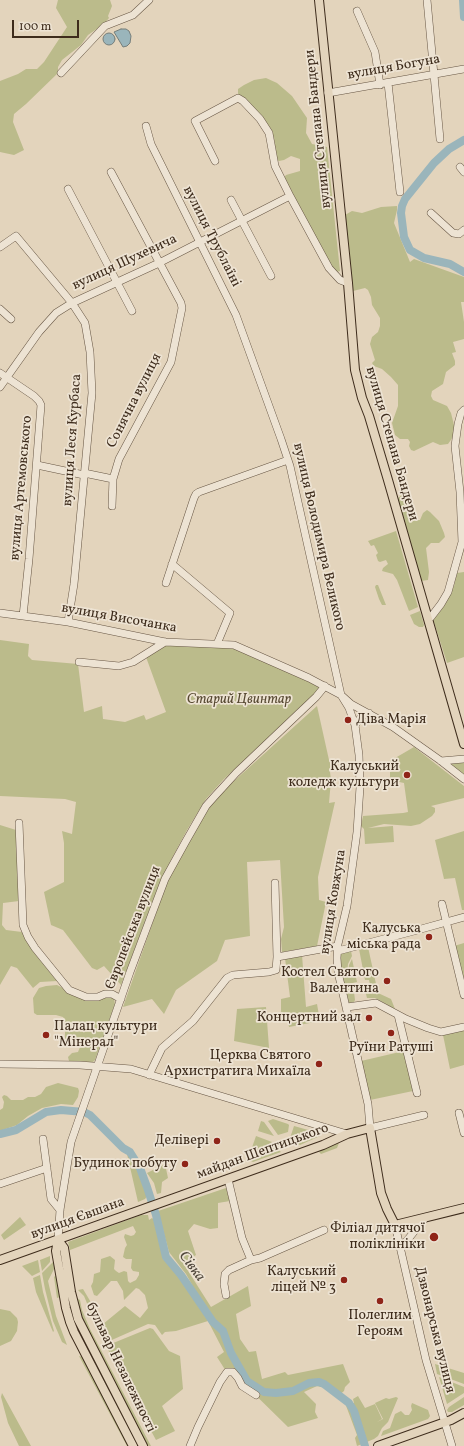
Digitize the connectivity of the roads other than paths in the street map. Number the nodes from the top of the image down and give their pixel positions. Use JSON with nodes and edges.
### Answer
{"nodes":[{"id":1,"x":149,"y":0,"type":"edge"},
{"id":2,"x":319,"y":0,"type":"edge"},
{"id":3,"x":427,"y":0,"type":"edge"},
{"id":4,"x":357,"y":11,"type":"dead end"},
{"id":5,"x":464,"y":69,"type":"edge"},
{"id":6,"x":61,"y":73,"type":"dead end"},
{"id":7,"x":435,"y":74,"type":"junction"},
{"id":8,"x":384,"y":84,"type":"junction"},
{"id":9,"x":328,"y":93,"type":"junction"},
{"id":10,"x":146,"y":126,"type":"dead end"},
{"id":11,"x":440,"y":139,"type":"dead end"},
{"id":12,"x":215,"y":161,"type":"dead end"},
{"id":13,"x":111,"y":172,"type":"dead end"},
{"id":14,"x":68,"y":189,"type":"dead end"},
{"id":15,"x":400,"y":192,"type":"dead end"},
{"id":16,"x":290,"y":196,"type":"junction"},
{"id":17,"x":231,"y":200,"type":"dead end"},
{"id":18,"x":431,"y":213,"type":"dead end"},
{"id":19,"x":241,"y":220,"type":"junction"},
{"id":20,"x":464,"y":230,"type":"edge"},
{"id":21,"x":199,"y":242,"type":"junction"},
{"id":22,"x":0,"y":247,"type":"edge"},
{"id":23,"x":159,"y":263,"type":"junction"},
{"id":24,"x":271,"y":276,"type":"dead end"},
{"id":25,"x":117,"y":282,"type":"junction"},
{"id":26,"x":348,"y":284,"type":"junction"},
{"id":27,"x":72,"y":303,"type":"junction"},
{"id":28,"x":0,"y":309,"type":"edge"},
{"id":29,"x":132,"y":311,"type":"dead end"},
{"id":30,"x":11,"y":319,"type":"dead end"},
{"id":31,"x":0,"y":373,"type":"edge"},
{"id":32,"x":8,"y":378,"type":"junction"},
{"id":33,"x":262,"y":386,"type":"joint"},
{"id":34,"x":0,"y":387,"type":"edge"},
{"id":35,"x":464,"y":410,"type":"edge"},
{"id":36,"x":288,"y":460,"type":"junction"},
{"id":37,"x":37,"y":464,"type":"junction"},
{"id":38,"x":84,"y":474,"type":"junction"},
{"id":39,"x":113,"y":479,"type":"junction"},
{"id":40,"x":112,"y":506,"type":"dead end"},
{"id":41,"x":172,"y":564,"type":"junction"},
{"id":42,"x":166,"y":583,"type":"dead end"},
{"id":43,"x":0,"y":613,"type":"edge"},
{"id":44,"x":23,"y":616,"type":"junction"},
{"id":45,"x":428,"y":618,"type":"junction"},
{"id":46,"x":68,"y":622,"type":"junction"},
{"id":47,"x":165,"y":642,"type":"junction"},
{"id":48,"x":217,"y":644,"type":"junction"},
{"id":49,"x":79,"y":662,"type":"dead end"},
{"id":50,"x":325,"y":686,"type":"junction"},
{"id":51,"x":341,"y":695,"type":"junction"},
{"id":52,"x":369,"y":713,"type":"junction"},
{"id":53,"x":354,"y":725,"type":"junction"},
{"id":54,"x":464,"y":744,"type":"edge"},
{"id":55,"x":464,"y":759,"type":"edge"},
{"id":56,"x":441,"y":761,"type":"junction"},
{"id":57,"x":464,"y":779,"type":"edge"},
{"id":58,"x":19,"y":823,"type":"dead end"},
{"id":59,"x":275,"y":883,"type":"dead end"},
{"id":60,"x":442,"y":904,"type":"dead end"},
{"id":61,"x":464,"y":917,"type":"edge"},
{"id":62,"x":446,"y":922,"type":"junction"},
{"id":63,"x":338,"y":948,"type":"junction"},
{"id":64,"x":277,"y":957,"type":"junction"},
{"id":65,"x":464,"y":996,"type":"edge"},
{"id":66,"x":121,"y":999,"type":"junction"},
{"id":67,"x":347,"y":1007,"type":"junction"},
{"id":68,"x":398,"y":1015,"type":"junction"},
{"id":69,"x":464,"y":1027,"type":"edge"},
{"id":70,"x":0,"y":1064,"type":"edge"},
{"id":71,"x":97,"y":1066,"type":"junction"},
{"id":72,"x":149,"y":1075,"type":"junction"},
{"id":73,"x":417,"y":1093,"type":"dead end"},
{"id":74,"x":459,"y":1113,"type":"dead end"},
{"id":75,"x":424,"y":1115,"type":"dead end"},
{"id":76,"x":370,"y":1128,"type":"junction"},
{"id":77,"x":464,"y":1133,"type":"edge"},
{"id":78,"x":348,"y":1134,"type":"junction"},
{"id":79,"x":43,"y":1139,"type":"dead end"},
{"id":80,"x":47,"y":1168,"type":"junction"},
{"id":81,"x":228,"y":1179,"type":"junction"},
{"id":82,"x":0,"y":1184,"type":"edge"},
{"id":83,"x":164,"y":1202,"type":"joint"},
{"id":84,"x":464,"y":1208,"type":"edge"},
{"id":85,"x":60,"y":1210,"type":"junction"},
{"id":86,"x":424,"y":1218,"type":"junction"},
{"id":87,"x":395,"y":1225,"type":"junction"},
{"id":88,"x":324,"y":1230,"type":"dead end"},
{"id":89,"x":58,"y":1240,"type":"junction"},
{"id":90,"x":401,"y":1248,"type":"junction"},
{"id":91,"x":0,"y":1260,"type":"edge"},
{"id":92,"x":251,"y":1260,"type":"junction"},
{"id":93,"x":226,"y":1295,"type":"dead end"},
{"id":94,"x":256,"y":1395,"type":"dead end"},
{"id":95,"x":464,"y":1413,"type":"edge"},
{"id":96,"x":445,"y":1422,"type":"junction"},
{"id":97,"x":133,"y":1446,"type":"edge"},
{"id":98,"x":143,"y":1446,"type":"edge"},
{"id":99,"x":190,"y":1446,"type":"edge"},
{"id":100,"x":378,"y":1446,"type":"edge"},
{"id":101,"x":452,"y":1446,"type":"edge"}],
"edges":[{"from":1,"to":6,"type":"street"},
{"from":2,"to":9,"type":"main road","name":"вулиця Степана Бандери"},
{"from":3,"to":7,"type":"street"},
{"from":4,"to":8,"type":"street"},
{"from":5,"to":7,"type":"street","name":"вулиця Богуна"},
{"from":7,"to":8,"type":"street","name":"вулиця Богуна"},
{"from":7,"to":11,"type":"street"},
{"from":8,"to":9,"type":"street","name":"вулиця Богуна"},
{"from":8,"to":15,"type":"street"},
{"from":9,"to":26,"type":"main road","name":"вулиця Степана Бандери"},
{"from":10,"to":21,"type":"street","name":"вулиця Трублаїні"},
{"from":12,"to":16,"type":"street"},
{"from":13,"to":23,"type":"street","name":"Сонячна вулиця"},
{"from":14,"to":25,"type":"street"},
{"from":16,"to":19,"type":"street","name":"вулиця Шухевича"},
{"from":16,"to":26,"type":"street"},
{"from":17,"to":19,"type":"street"},
{"from":18,"to":20,"type":"street"},
{"from":19,"to":21,"type":"street","name":"вулиця Шухевича"},
{"from":19,"to":24,"type":"street"},
{"from":21,"to":23,"type":"street","name":"вулиця Шухевича"},
{"from":21,"to":33,"type":"street","name":"вулиця Трублаїні"},
{"from":22,"to":27,"type":"street","name":"вулиця Леся Курбаса"},
{"from":23,"to":25,"type":"street","name":"вулиця Шухевича"},
{"from":23,"to":39,"type":"street","name":"Сонячна вулиця"},
{"from":25,"to":27,"type":"street","name":"вулиця Шухевича"},
{"from":25,"to":29,"type":"street"},
{"from":26,"to":45,"type":"main road","name":"вулиця Степана Бандери"},
{"from":27,"to":32,"type":"street","name":"вулиця Шухевича"},
{"from":27,"to":38,"type":"street","name":"вулиця Леся Курбаса"},
{"from":28,"to":30,"type":"street"},
{"from":31,"to":32,"type":"street"},
{"from":32,"to":34,"type":"street","name":"вулиця Шухевича"},
{"from":32,"to":37,"type":"street","name":"вулиця Артемовського"},
{"from":33,"to":36,"type":"street","name":"вулиця Володимира Великого"},
{"from":35,"to":45,"type":"street"},
{"from":36,"to":41,"type":"street"},
{"from":36,"to":51,"type":"street","name":"вулиця Володимира Великого"},
{"from":37,"to":38,"type":"street"},
{"from":37,"to":44,"type":"street","name":"вулиця Артемовського"},
{"from":38,"to":39,"type":"street"},
{"from":38,"to":46,"type":"street","name":"вулиця Леся Курбаса"},
{"from":39,"to":40,"type":"street","name":"Сонячна вулиця"},
{"from":41,"to":42,"type":"street"},
{"from":41,"to":48,"type":"street"},
{"from":43,"to":44,"type":"street","name":"вулиця Височанка"},
{"from":44,"to":46,"type":"street","name":"вулиця Височанка"},
{"from":45,"to":54,"type":"main road","name":"вулиця Степана Бандери"},
{"from":46,"to":47,"type":"street","name":"вулиця Височанка"},
{"from":47,"to":48,"type":"street","name":"вулиця Височанка"},
{"from":47,"to":49,"type":"street"},
{"from":48,"to":50,"type":"street","name":"вулиця Височанка"},
{"from":50,"to":51,"type":"street","name":"вулиця Височанка"},
{"from":50,"to":66,"type":"street","name":"Європейська вулиця"},
{"from":51,"to":52,"type":"street","name":"вулиця Височанка"},
{"from":51,"to":53,"type":"street","name":"вулиця Ковжуна"},
{"from":52,"to":53,"type":"street"},
{"from":52,"to":56,"type":"street","name":"вулиця Височанка"},
{"from":53,"to":63,"type":"street","name":"вулиця Ковжуна"},
{"from":55,"to":56,"type":"street"},
{"from":56,"to":57,"type":"street","name":"вулиця Височанка"},
{"from":58,"to":66,"type":"street"},
{"from":59,"to":64,"type":"street"},
{"from":60,"to":62,"type":"street"},
{"from":61,"to":62,"type":"street"},
{"from":62,"to":63,"type":"street"},
{"from":62,"to":65,"type":"street"},
{"from":63,"to":64,"type":"street"},
{"from":63,"to":67,"type":"street","name":"вулиця Ковжуна"},
{"from":64,"to":72,"type":"street"},
{"from":66,"to":71,"type":"street","name":"Європейська вулиця"},
{"from":67,"to":68,"type":"street"},
{"from":67,"to":76,"type":"street","name":"вулиця Ковжуна"},
{"from":68,"to":69,"type":"street"},
{"from":68,"to":73,"type":"street"},
{"from":70,"to":71,"type":"street"},
{"from":71,"to":72,"type":"street"},
{"from":71,"to":85,"type":"street","name":"Європейська вулиця"},
{"from":72,"to":78,"type":"street"},
{"from":74,"to":77,"type":"street"},
{"from":75,"to":76,"type":"street"},
{"from":76,"to":78,"type":"main road","name":"майдан Шептицького"},
{"from":76,"to":87,"type":"main road","name":"Дзвонарська вулиця"},
{"from":78,"to":81,"type":"main road","name":"майдан Шептицького"},
{"from":79,"to":80,"type":"street"},
{"from":80,"to":82,"type":"street"},
{"from":80,"to":85,"type":"street"},
{"from":81,"to":83,"type":"main road","name":"майдан Шептицького"},
{"from":81,"to":92,"type":"street"},
{"from":83,"to":89,"type":"main road","name":"вулиця Євшана"},
{"from":84,"to":86,"type":"main road"},
{"from":85,"to":89,"type":"street","name":"Європейська вулиця"},
{"from":86,"to":87,"type":"main road"},
{"from":86,"to":90,"type":"street"},
{"from":87,"to":90,"type":"street","name":"Дзвонарська вулиця"},
{"from":88,"to":92,"type":"street"},
{"from":89,"to":91,"type":"main road","name":"вулиця Євшана"},
{"from":89,"to":97,"type":"main road","name":"бульвар Незалежності"},
{"from":89,"to":98,"type":"main road","name":"бульвар Незалежності"},
{"from":90,"to":96,"type":"street","name":"Дзвонарська вулиця"},
{"from":92,"to":93,"type":"street"},
{"from":94,"to":99,"type":"street"},
{"from":95,"to":96,"type":"main road"},
{"from":96,"to":100,"type":"main road"},
{"from":96,"to":101,"type":"street","name":"Дзвонарська вулиця"}]}
